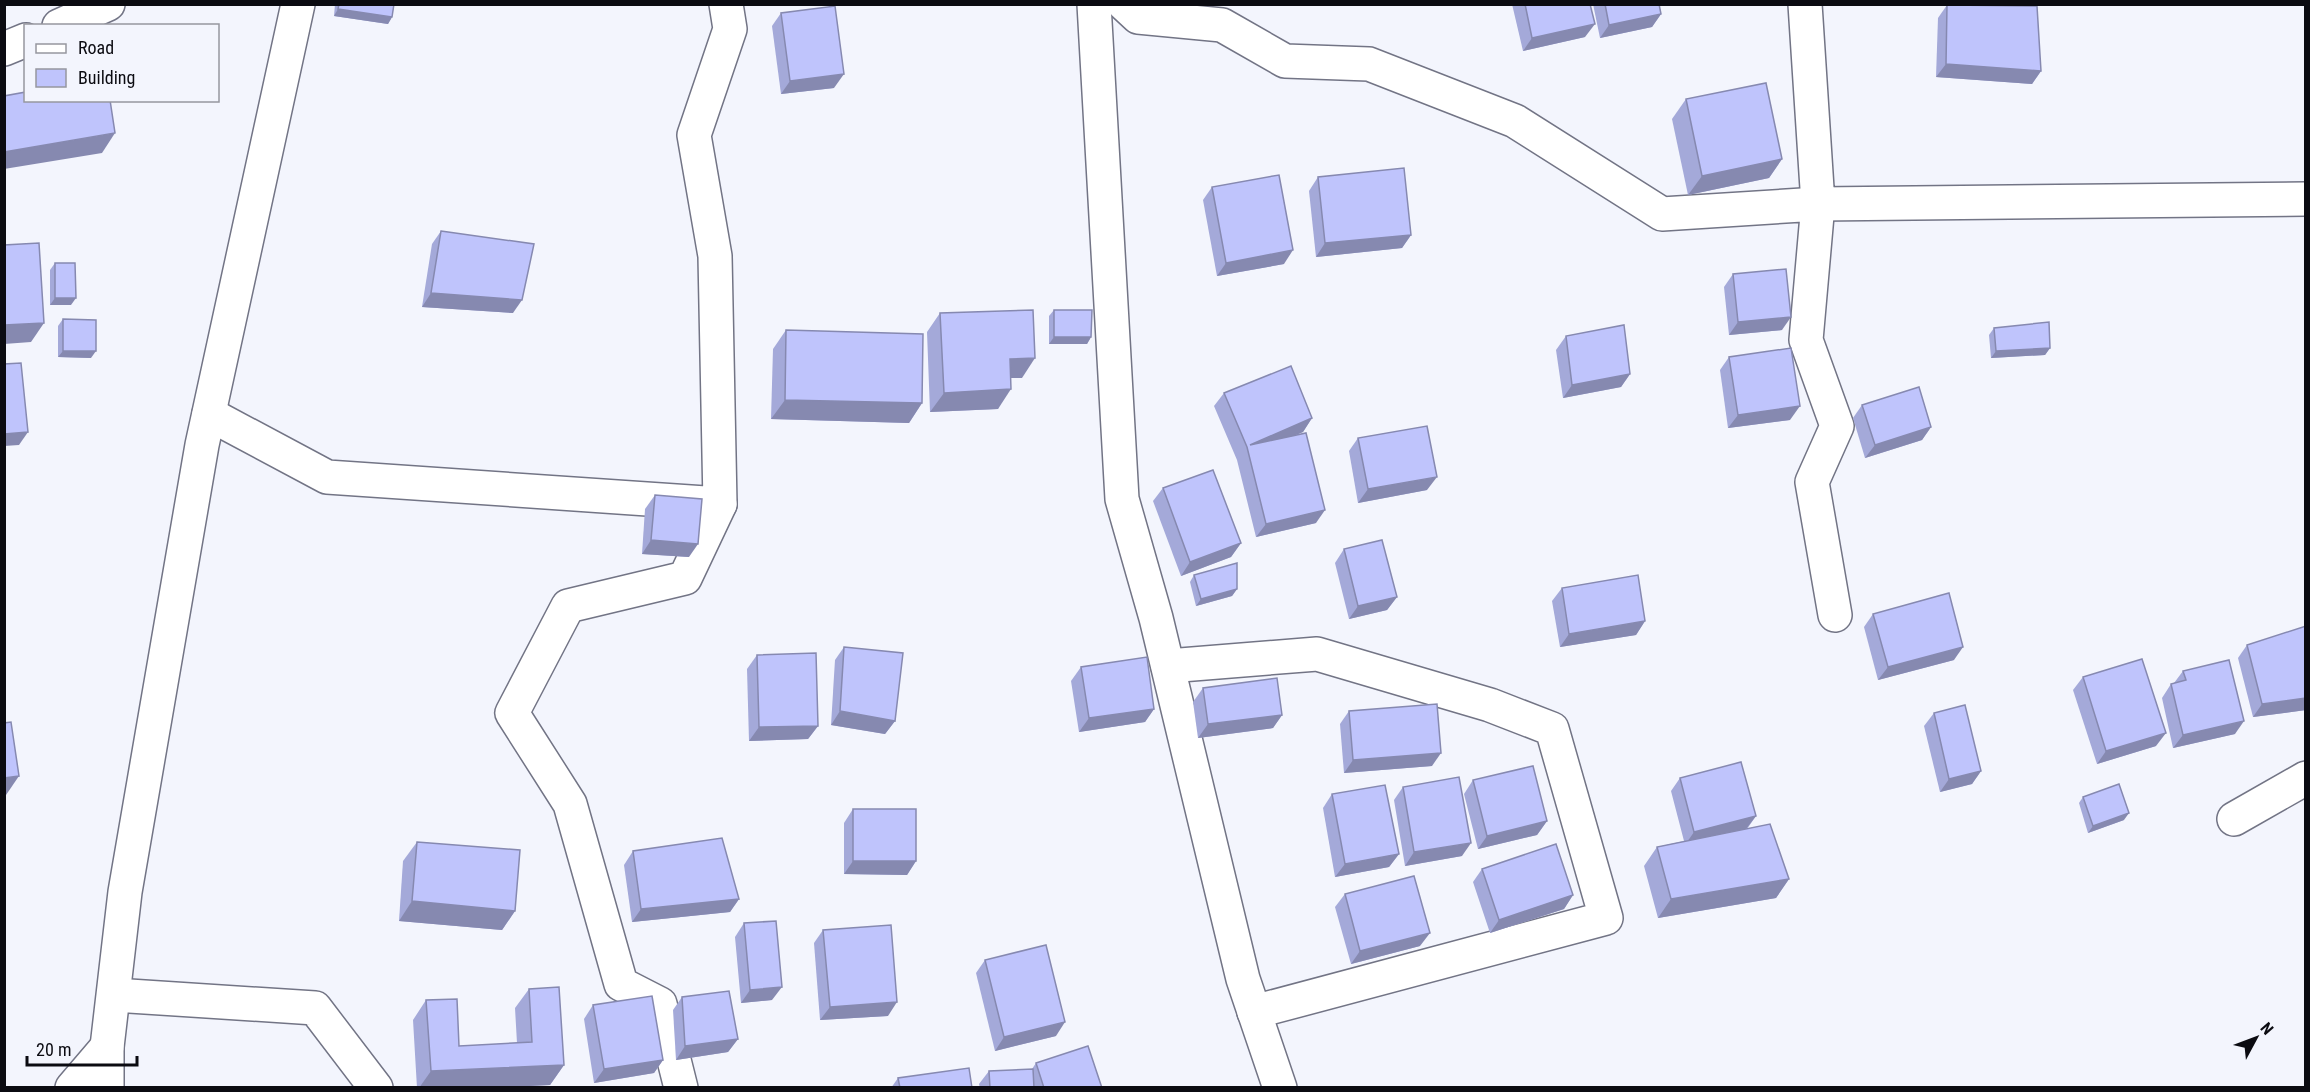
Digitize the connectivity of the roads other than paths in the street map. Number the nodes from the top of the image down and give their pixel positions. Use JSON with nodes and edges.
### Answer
{"nodes":[{"id":1,"x":108,"y":4,"type":"edge"},
{"id":2,"x":298,"y":4,"type":"edge"},
{"id":3,"x":726,"y":4,"type":"edge"},
{"id":4,"x":1094,"y":4,"type":"edge"},
{"id":5,"x":1124,"y":4,"type":"edge"},
{"id":6,"x":1804,"y":4,"type":"edge"},
{"id":7,"x":63,"y":24,"type":"edge"},
{"id":8,"x":24,"y":41,"type":"edge"},
{"id":9,"x":4,"y":49,"type":"edge"},
{"id":10,"x":2306,"y":199,"type":"edge"},
{"id":11,"x":1818,"y":204,"type":"junction"},
{"id":12,"x":209,"y":414,"type":"junction"},
{"id":13,"x":720,"y":504,"type":"junction"},
{"id":14,"x":1835,"y":615,"type":"dead end"},
{"id":15,"x":1168,"y":666,"type":"junction"},
{"id":16,"x":2306,"y":778,"type":"edge"},
{"id":17,"x":2234,"y":819,"type":"dead end"},
{"id":18,"x":114,"y":995,"type":"junction"},
{"id":19,"x":1254,"y":1012,"type":"junction"},
{"id":20,"x":107,"y":1047,"type":"junction"},
{"id":21,"x":72,"y":1088,"type":"edge"},
{"id":22,"x":107,"y":1088,"type":"edge"},
{"id":23,"x":376,"y":1088,"type":"edge"},
{"id":24,"x":681,"y":1088,"type":"edge"},
{"id":25,"x":1280,"y":1088,"type":"edge"}],
"edges":[{"from":1,"to":7,"type":"street"},
{"from":2,"to":12,"type":"street"},
{"from":3,"to":13,"type":"street"},
{"from":4,"to":15,"type":"street"},
{"from":5,"to":11,"type":"street"},
{"from":6,"to":11,"type":"street"},
{"from":8,"to":9,"type":"street"},
{"from":10,"to":11,"type":"street"},
{"from":11,"to":14,"type":"street"},
{"from":12,"to":13,"type":"street"},
{"from":12,"to":18,"type":"street"},
{"from":13,"to":24,"type":"street"},
{"from":15,"to":19,"type":"street"},
{"from":15,"to":19,"type":"street"},
{"from":16,"to":17,"type":"street"},
{"from":18,"to":20,"type":"street"},
{"from":18,"to":23,"type":"street"},
{"from":19,"to":25,"type":"street"},
{"from":20,"to":21,"type":"street"},
{"from":20,"to":22,"type":"street"}]}
